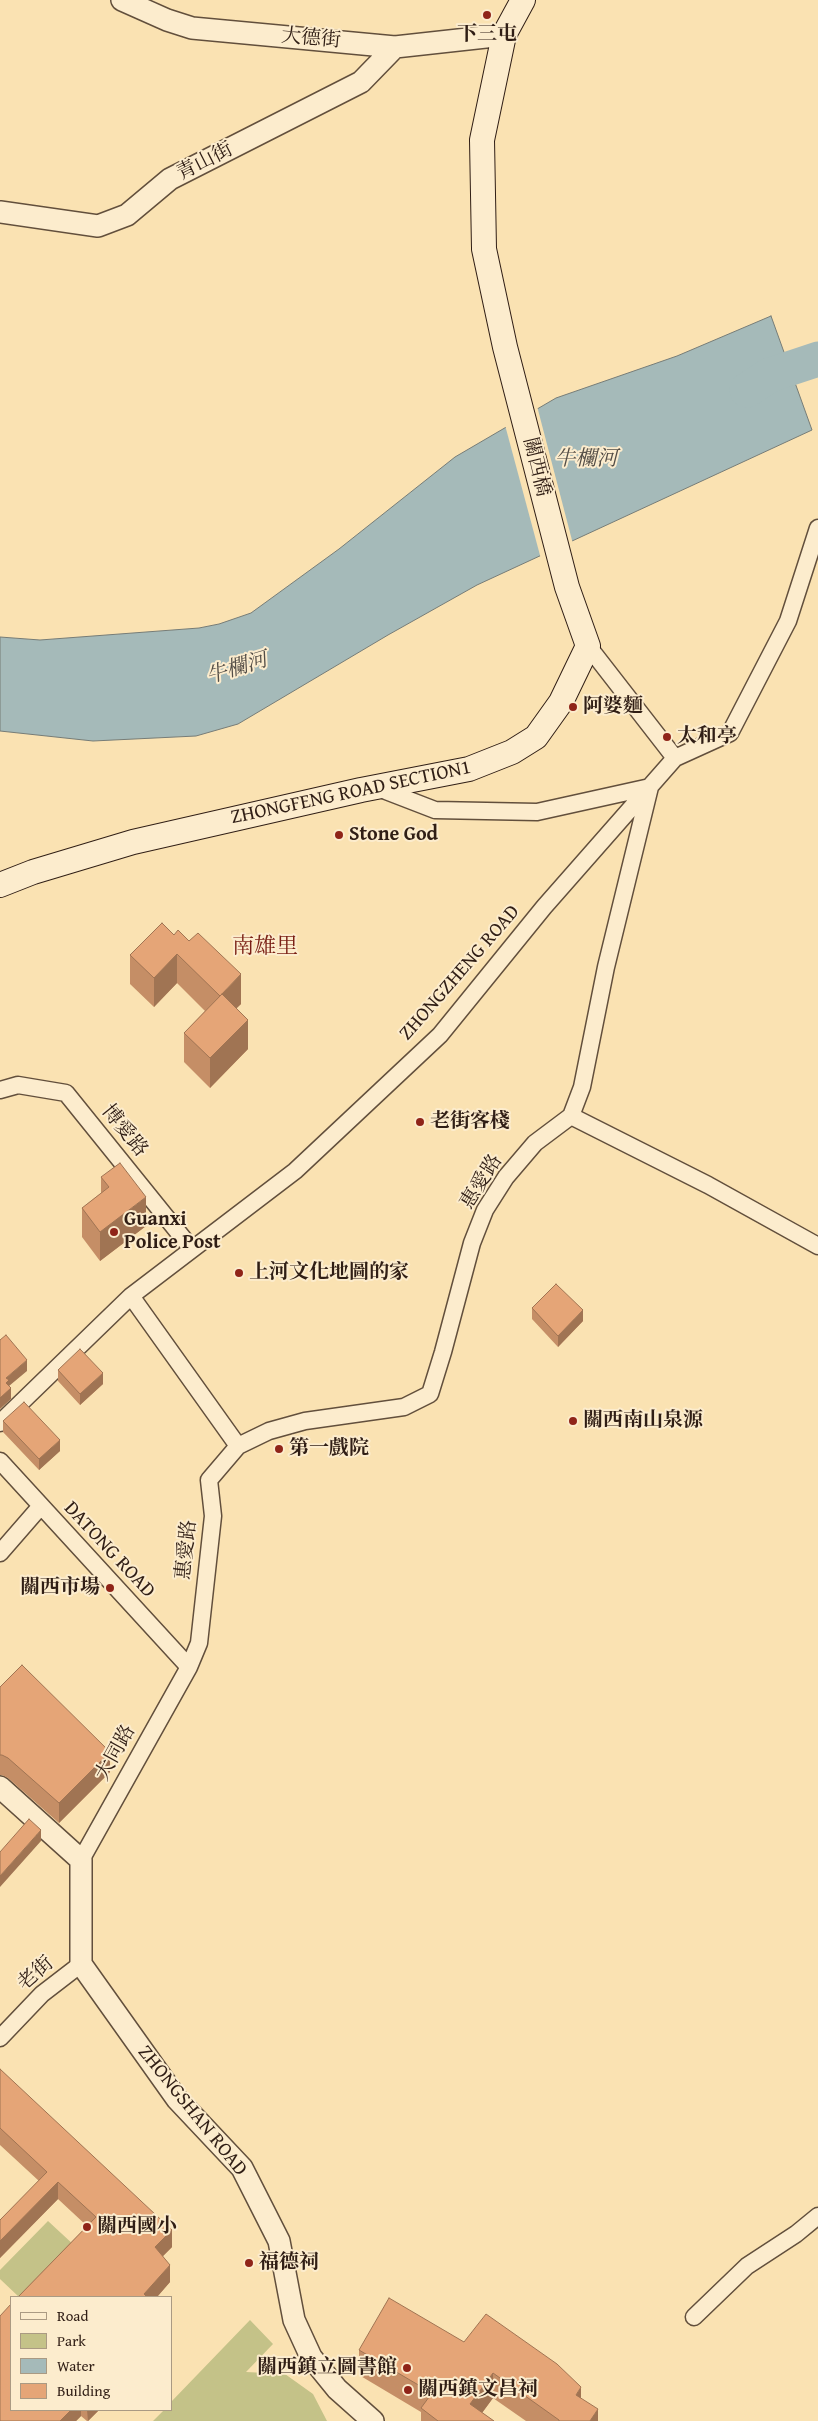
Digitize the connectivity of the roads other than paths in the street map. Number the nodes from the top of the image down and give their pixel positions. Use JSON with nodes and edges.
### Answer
{"nodes":[{"id":1,"x":122,"y":0,"type":"edge"},
{"id":2,"x":523,"y":0,"type":"edge"},
{"id":3,"x":504,"y":35,"type":"junction"},
{"id":4,"x":395,"y":47,"type":"junction"},
{"id":5,"x":0,"y":212,"type":"edge"},
{"id":6,"x":818,"y":528,"type":"edge"},
{"id":7,"x":588,"y":646,"type":"junction"},
{"id":8,"x":675,"y":758,"type":"junction"},
{"id":9,"x":376,"y":787,"type":"junction"},
{"id":10,"x":650,"y":787,"type":"junction"},
{"id":11,"x":0,"y":885,"type":"edge"},
{"id":12,"x":0,"y":1090,"type":"edge"},
{"id":13,"x":571,"y":1116,"type":"junction"},
{"id":14,"x":818,"y":1246,"type":"edge"},
{"id":15,"x":191,"y":1248,"type":"junction"},
{"id":16,"x":130,"y":1296,"type":"junction"},
{"id":17,"x":0,"y":1423,"type":"edge"},
{"id":18,"x":238,"y":1446,"type":"junction"},
{"id":19,"x":0,"y":1461,"type":"edge"},
{"id":20,"x":40,"y":1507,"type":"junction"},
{"id":21,"x":0,"y":1553,"type":"edge"},
{"id":22,"x":189,"y":1667,"type":"junction"},
{"id":23,"x":0,"y":1786,"type":"edge"},
{"id":24,"x":81,"y":1860,"type":"junction"},
{"id":25,"x":81,"y":1964,"type":"junction"},
{"id":26,"x":0,"y":2038,"type":"edge"},
{"id":27,"x":818,"y":2216,"type":"edge"},
{"id":28,"x":694,"y":2317,"type":"dead end"},
{"id":29,"x":373,"y":2421,"type":"edge"}],
"edges":[{"from":1,"to":4,"type":"street","name":"大德街"},
{"from":2,"to":3,"type":"main road"},
{"from":3,"to":4,"type":"street","name":"大德街"},
{"from":3,"to":7,"type":"main road","name":"關西橋"},
{"from":4,"to":5,"type":"street","name":"青山街"},
{"from":6,"to":8,"type":"street","name":"ZHONGZHENG ROAD"},
{"from":7,"to":8,"type":"street"},
{"from":7,"to":9,"type":"main road","name":"ZHONGFENG ROAD SECTION1"},
{"from":8,"to":10,"type":"street","name":"ZHONGZHENG ROAD"},
{"from":9,"to":10,"type":"street"},
{"from":9,"to":11,"type":"main road","name":"ZHONGFENG ROAD SECTION1"},
{"from":10,"to":13,"type":"street"},
{"from":10,"to":15,"type":"street","name":"ZHONGZHENG ROAD"},
{"from":12,"to":15,"type":"street","name":"博愛路"},
{"from":13,"to":14,"type":"street"},
{"from":13,"to":18,"type":"street","name":"惠愛路"},
{"from":15,"to":16,"type":"street","name":"ZHONGZHENG ROAD"},
{"from":16,"to":17,"type":"street","name":"ZHONGZHENG ROAD"},
{"from":16,"to":18,"type":"street"},
{"from":18,"to":22,"type":"street","name":"惠愛路"},
{"from":19,"to":20,"type":"street","name":"DATONG ROAD"},
{"from":20,"to":21,"type":"street"},
{"from":20,"to":22,"type":"street","name":"DATONG ROAD"},
{"from":22,"to":24,"type":"street","name":"大同路"},
{"from":23,"to":24,"type":"street"},
{"from":24,"to":25,"type":"street"},
{"from":25,"to":26,"type":"street","name":"老街"},
{"from":25,"to":29,"type":"street","name":"ZHONGSHAN ROAD"},
{"from":27,"to":28,"type":"street"}]}
